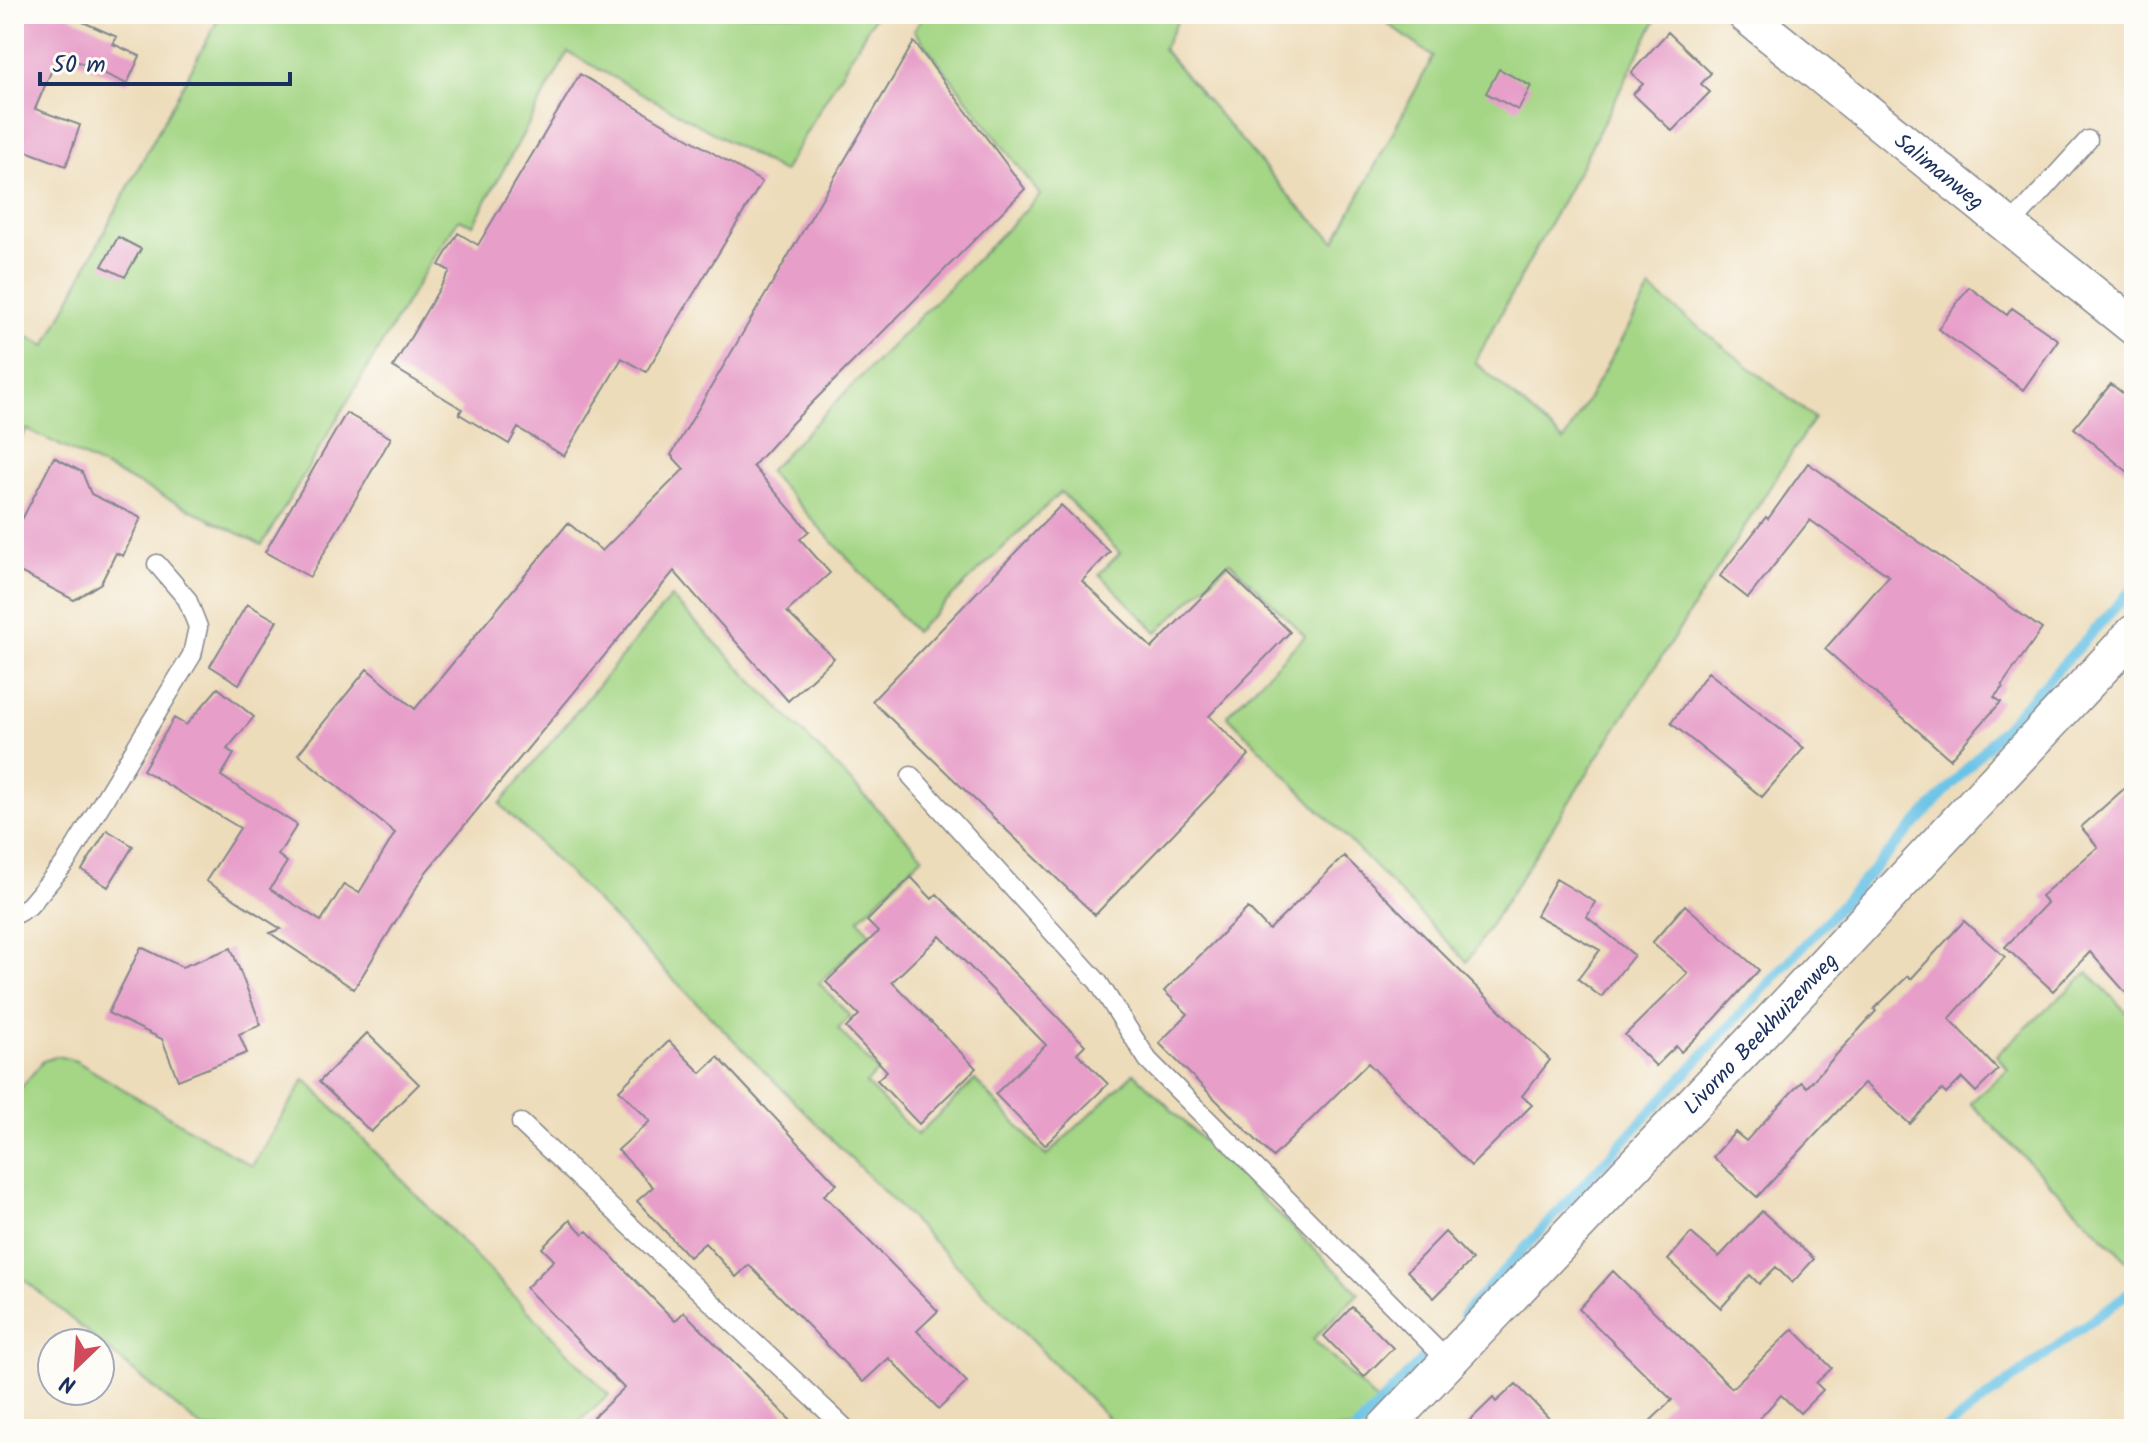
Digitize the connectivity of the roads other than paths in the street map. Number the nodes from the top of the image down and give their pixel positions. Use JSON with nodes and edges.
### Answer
{"nodes":[{"id":1,"x":1745,"y":14,"type":"edge"},
{"id":2,"x":2088,"y":140,"type":"dead end"},
{"id":3,"x":2009,"y":227,"type":"junction"},
{"id":4,"x":2134,"y":327,"type":"edge"},
{"id":5,"x":157,"y":564,"type":"dead end"},
{"id":6,"x":2134,"y":633,"type":"edge"},
{"id":7,"x":911,"y":776,"type":"dead end"},
{"id":8,"x":14,"y":915,"type":"edge"},
{"id":9,"x":521,"y":1123,"type":"dead end"},
{"id":10,"x":1448,"y":1361,"type":"junction"},
{"id":11,"x":846,"y":1429,"type":"edge"},
{"id":12,"x":1384,"y":1429,"type":"edge"}],
"edges":[{"from":1,"to":3,"type":"street","name":"Salimanweg"},
{"from":2,"to":3,"type":"lane"},
{"from":3,"to":4,"type":"street","name":"Salimanweg"},
{"from":5,"to":8,"type":"lane"},
{"from":6,"to":10,"type":"street","name":"Livorno Beekhuizenweg"},
{"from":7,"to":10,"type":"lane"},
{"from":9,"to":11,"type":"lane"},
{"from":10,"to":12,"type":"street","name":"Livorno Beekhuizenweg"}]}
